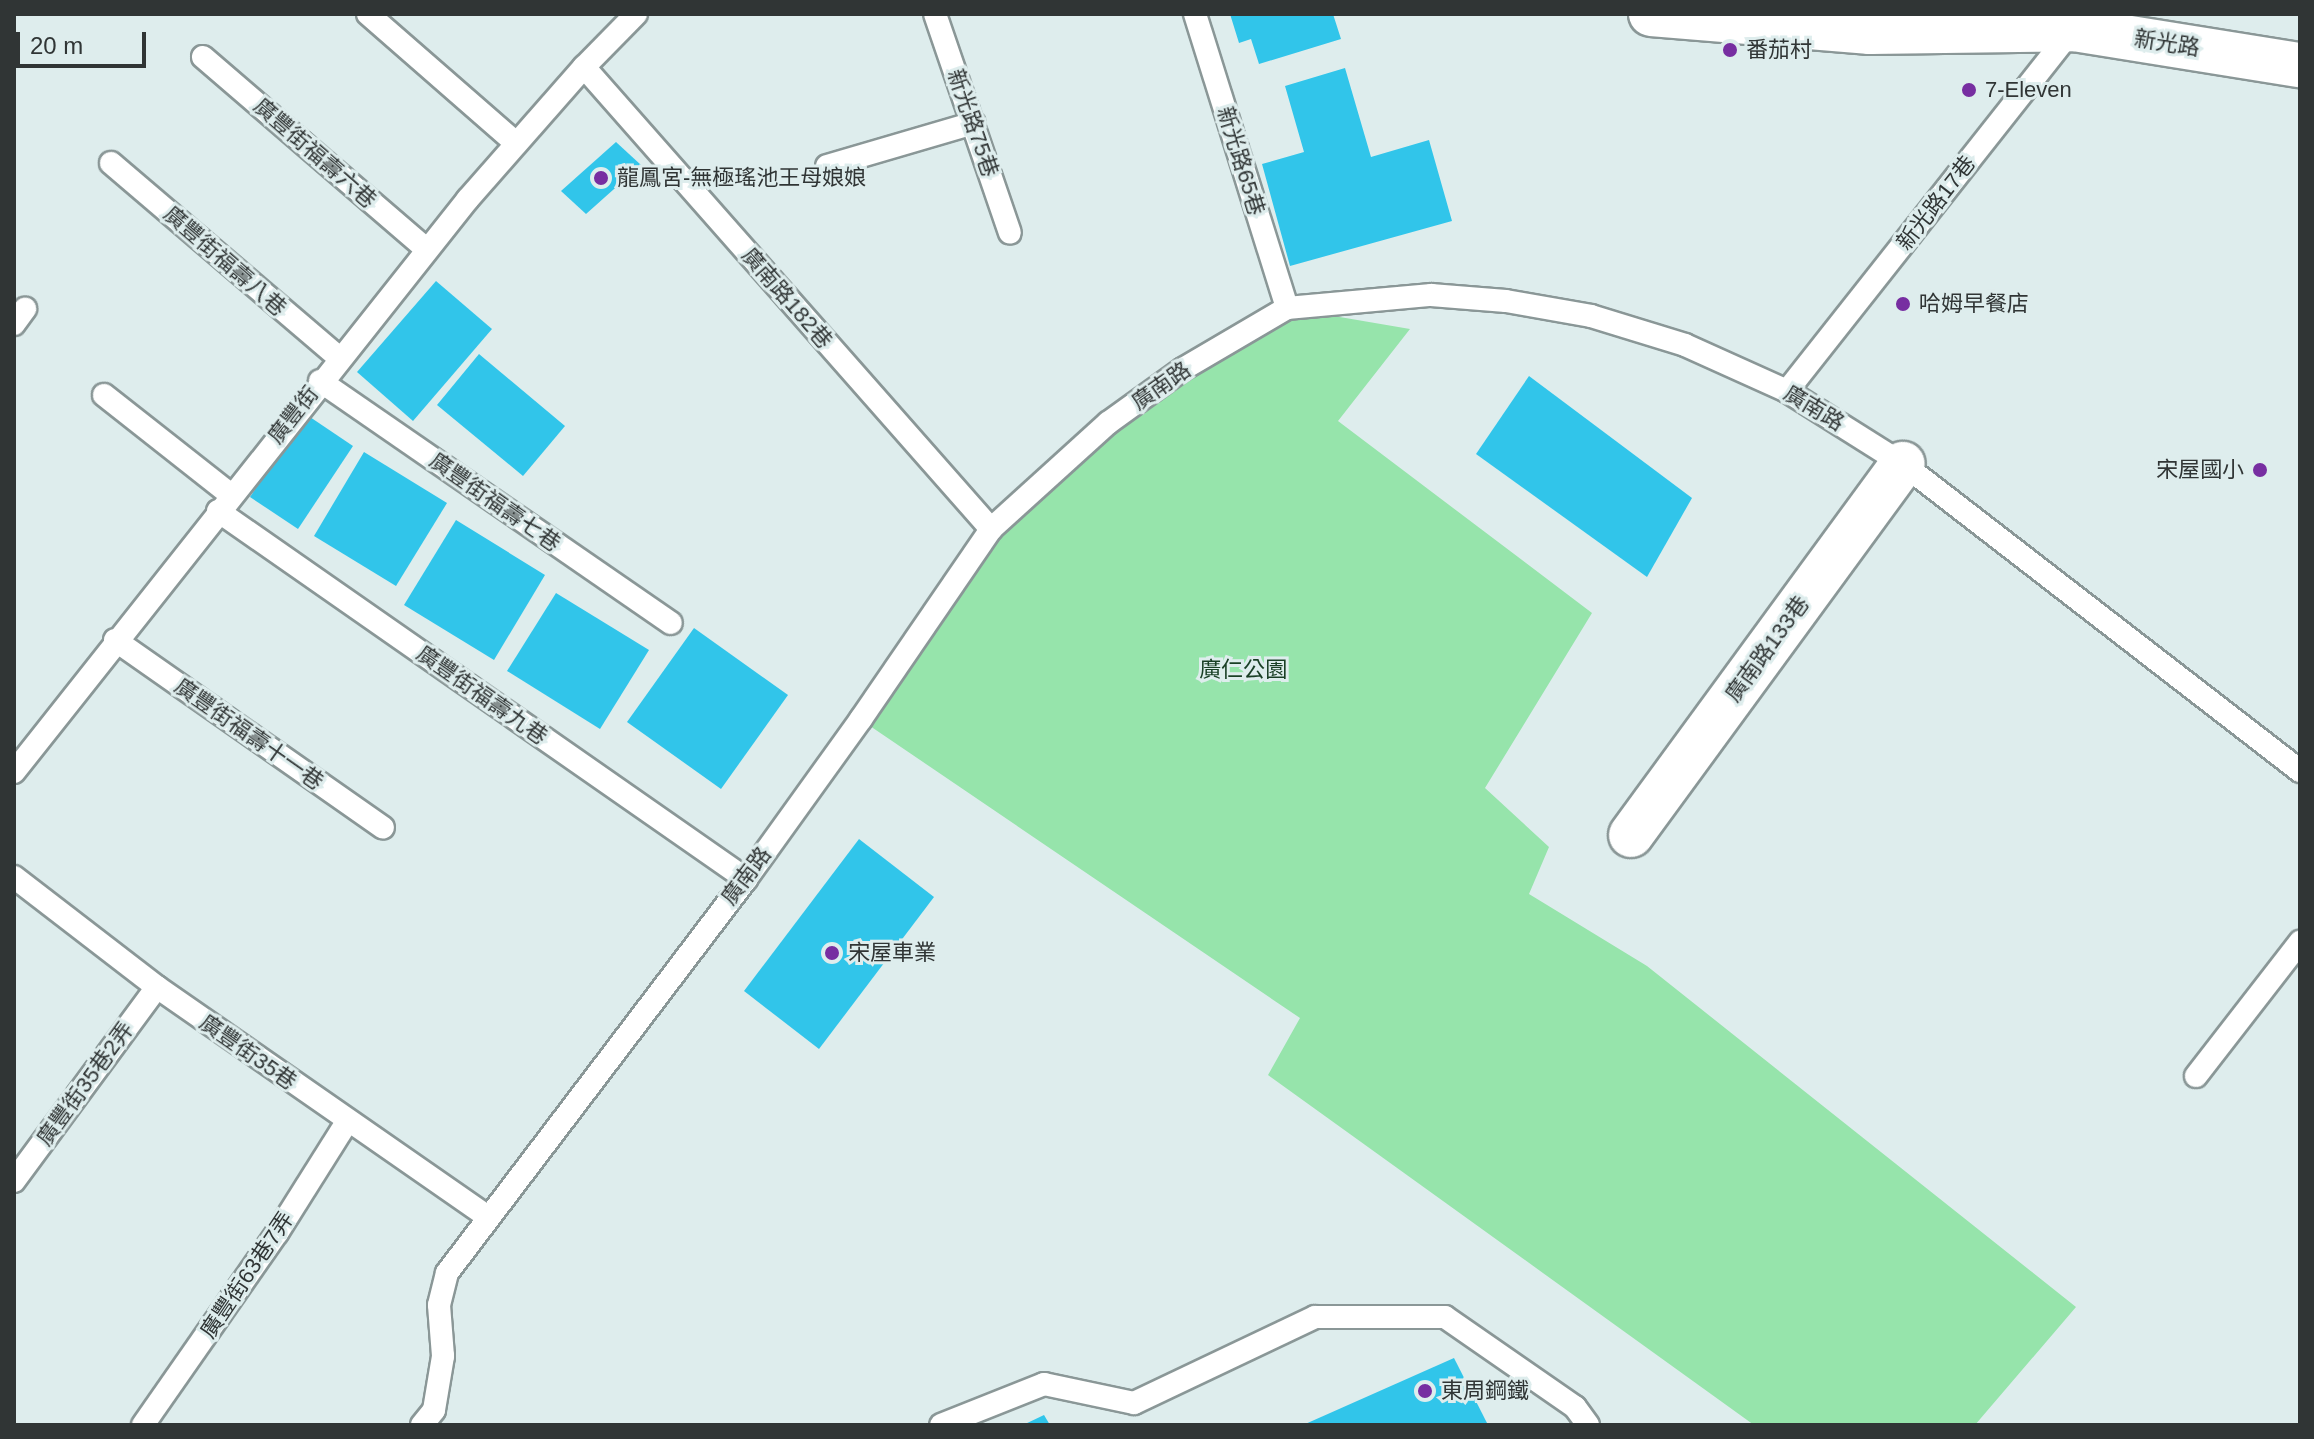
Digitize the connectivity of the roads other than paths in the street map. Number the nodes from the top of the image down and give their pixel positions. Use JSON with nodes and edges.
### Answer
{"nodes":[{"id":1,"x":368,"y":14,"type":"edge"},
{"id":2,"x":935,"y":14,"type":"edge"},
{"id":3,"x":1195,"y":14,"type":"edge"},
{"id":4,"x":1651,"y":14,"type":"edge"},
{"id":5,"x":630,"y":16,"type":"edge"},
{"id":6,"x":2075,"y":19,"type":"edge"},
{"id":7,"x":203,"y":57,"type":"dead end"},
{"id":8,"x":2300,"y":65,"type":"edge"},
{"id":9,"x":584,"y":67,"type":"junction"},
{"id":10,"x":974,"y":123,"type":"junction"},
{"id":11,"x":516,"y":143,"type":"junction"},
{"id":12,"x":111,"y":163,"type":"dead end"},
{"id":13,"x":827,"y":166,"type":"dead end"},
{"id":14,"x":1010,"y":233,"type":"dead end"},
{"id":15,"x":426,"y":249,"type":"junction"},
{"id":16,"x":1287,"y":308,"type":"junction"},
{"id":17,"x":339,"y":358,"type":"junction"},
{"id":18,"x":320,"y":381,"type":"junction"},
{"id":19,"x":1787,"y":391,"type":"junction"},
{"id":20,"x":104,"y":395,"type":"dead end"},
{"id":21,"x":1903,"y":464,"type":"junction"},
{"id":22,"x":225,"y":503,"type":"junction"},
{"id":23,"x":991,"y":529,"type":"junction"},
{"id":24,"x":671,"y":623,"type":"dead end"},
{"id":25,"x":115,"y":640,"type":"junction"},
{"id":26,"x":2300,"y":771,"type":"edge"},
{"id":27,"x":14,"y":772,"type":"edge"},
{"id":28,"x":383,"y":828,"type":"dead end"},
{"id":29,"x":1631,"y":835,"type":"dead end"},
{"id":30,"x":14,"y":877,"type":"edge"},
{"id":31,"x":746,"y":879,"type":"junction"},
{"id":32,"x":2300,"y":942,"type":"edge"},
{"id":33,"x":157,"y":987,"type":"junction"},
{"id":34,"x":2196,"y":1076,"type":"dead end"},
{"id":35,"x":347,"y":1122,"type":"junction"},
{"id":36,"x":14,"y":1181,"type":"edge"},
{"id":37,"x":489,"y":1218,"type":"junction"},
{"id":38,"x":143,"y":1425,"type":"edge"},
{"id":39,"x":422,"y":1425,"type":"edge"},
{"id":40,"x":941,"y":1425,"type":"edge"},
{"id":41,"x":1588,"y":1425,"type":"edge"}],
"edges":[{"from":1,"to":11,"type":"lane"},
{"from":2,"to":10,"type":"lane","name":"新光路75巷"},
{"from":3,"to":16,"type":"lane","name":"新光路65巷"},
{"from":4,"to":6,"type":"street","name":"新光路"},
{"from":5,"to":9,"type":"lane","name":"廣豐街"},
{"from":6,"to":8,"type":"street","name":"新光路"},
{"from":6,"to":19,"type":"lane","name":"新光路17巷"},
{"from":7,"to":15,"type":"lane","name":"廣豐街福壽六巷"},
{"from":9,"to":11,"type":"lane","name":"廣豐街"},
{"from":9,"to":23,"type":"lane","name":"廣南路182巷"},
{"from":10,"to":13,"type":"lane"},
{"from":10,"to":14,"type":"lane","name":"新光路75巷"},
{"from":11,"to":15,"type":"lane","name":"廣豐街"},
{"from":12,"to":17,"type":"lane","name":"廣豐街福壽八巷"},
{"from":15,"to":17,"type":"lane","name":"廣豐街"},
{"from":16,"to":19,"type":"lane","name":"廣南路"},
{"from":16,"to":23,"type":"lane","name":"廣南路"},
{"from":17,"to":18,"type":"lane","name":"廣豐街"},
{"from":18,"to":22,"type":"lane","name":"廣豐街"},
{"from":18,"to":24,"type":"lane","name":"廣豐街福壽七巷"},
{"from":19,"to":21,"type":"lane","name":"廣南路"},
{"from":20,"to":22,"type":"lane","name":"廣豐街福壽九巷"},
{"from":21,"to":26,"type":"lane","name":"廣南路"},
{"from":21,"to":29,"type":"street","name":"廣南路133巷"},
{"from":22,"to":25,"type":"lane","name":"廣豐街"},
{"from":22,"to":31,"type":"lane","name":"廣豐街福壽九巷"},
{"from":23,"to":31,"type":"lane","name":"廣南路"},
{"from":25,"to":27,"type":"lane","name":"廣豐街"},
{"from":25,"to":28,"type":"lane","name":"廣豐街福壽十一巷"},
{"from":30,"to":33,"type":"lane","name":"廣豐街35巷"},
{"from":31,"to":37,"type":"lane","name":"廣南路"},
{"from":32,"to":34,"type":"lane"},
{"from":33,"to":35,"type":"lane","name":"廣豐街35巷"},
{"from":33,"to":36,"type":"lane","name":"廣豐街35巷2弄"},
{"from":35,"to":37,"type":"lane","name":"廣豐街35巷"},
{"from":35,"to":38,"type":"lane","name":"廣豐街63巷7弄"},
{"from":37,"to":39,"type":"lane","name":"廣南路"},
{"from":40,"to":41,"type":"lane"}]}
